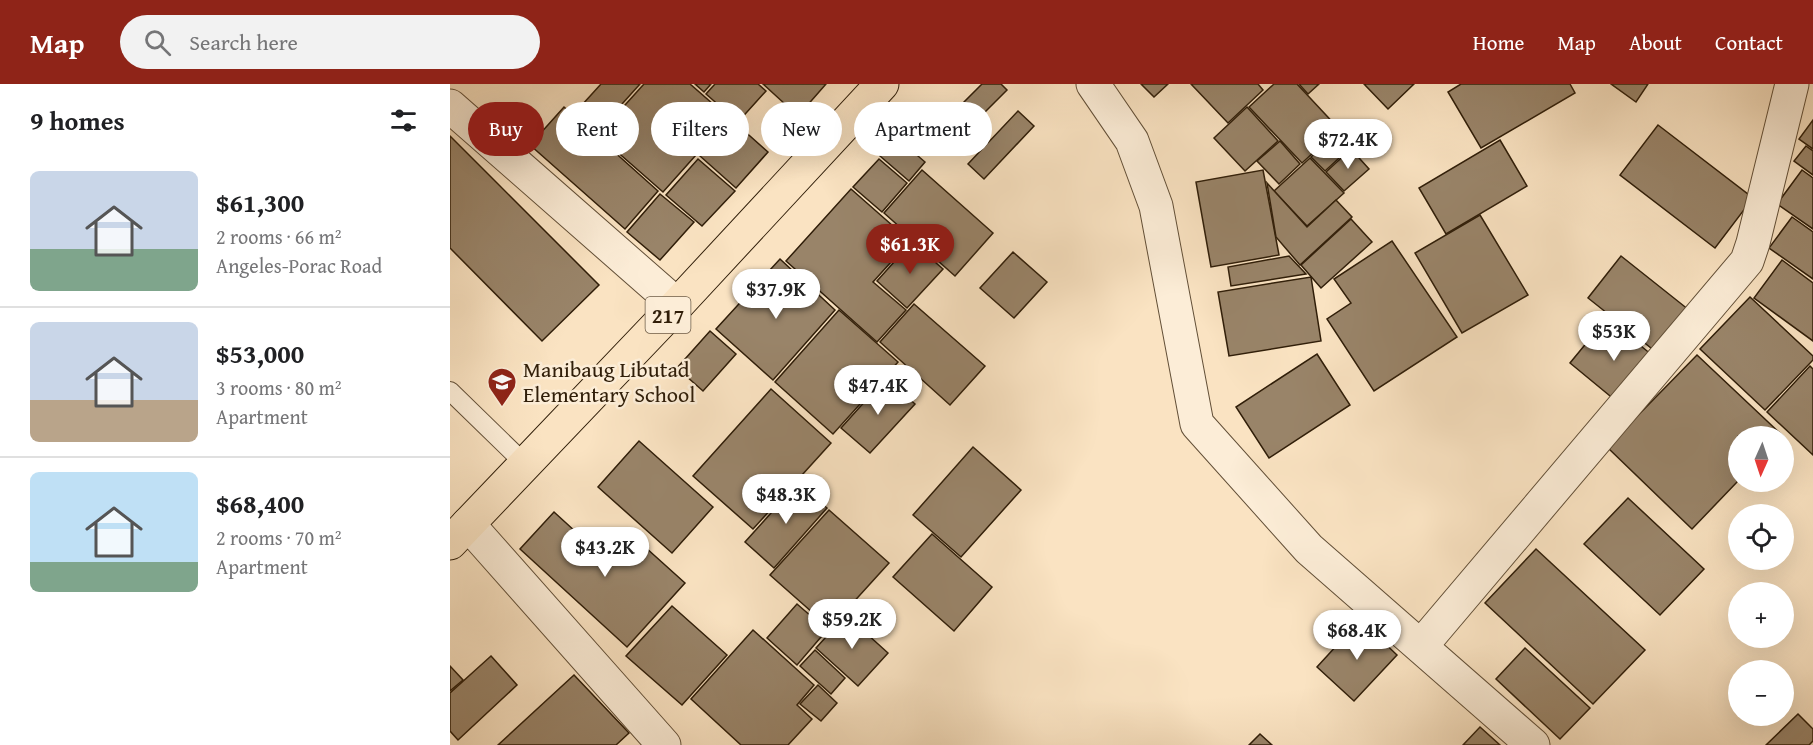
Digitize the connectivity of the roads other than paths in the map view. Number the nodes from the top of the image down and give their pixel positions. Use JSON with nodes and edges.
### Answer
{"nodes":[{"id":1,"x":882,"y":84,"type":"edge"},
{"id":2,"x":1093,"y":84,"type":"edge"},
{"id":3,"x":1792,"y":84,"type":"edge"},
{"id":4,"x":450,"y":106,"type":"edge"},
{"id":5,"x":677,"y":305,"type":"junction"},
{"id":6,"x":450,"y":391,"type":"edge"},
{"id":7,"x":525,"y":464,"type":"junction"},
{"id":8,"x":459,"y":533,"type":"edge"},
{"id":9,"x":1421,"y":646,"type":"junction"},
{"id":10,"x":664,"y":745,"type":"edge"},
{"id":11,"x":1533,"y":745,"type":"edge"}],
"edges":[{"from":1,"to":5,"type":"main road","number":"217"},
{"from":2,"to":9,"type":"street"},
{"from":3,"to":9,"type":"street"},
{"from":4,"to":5,"type":"street"},
{"from":5,"to":7,"type":"main road","number":"217"},
{"from":6,"to":7,"type":"lane"},
{"from":7,"to":8,"type":"main road","number":"217"},
{"from":8,"to":10,"type":"street"},
{"from":9,"to":11,"type":"street"}]}
